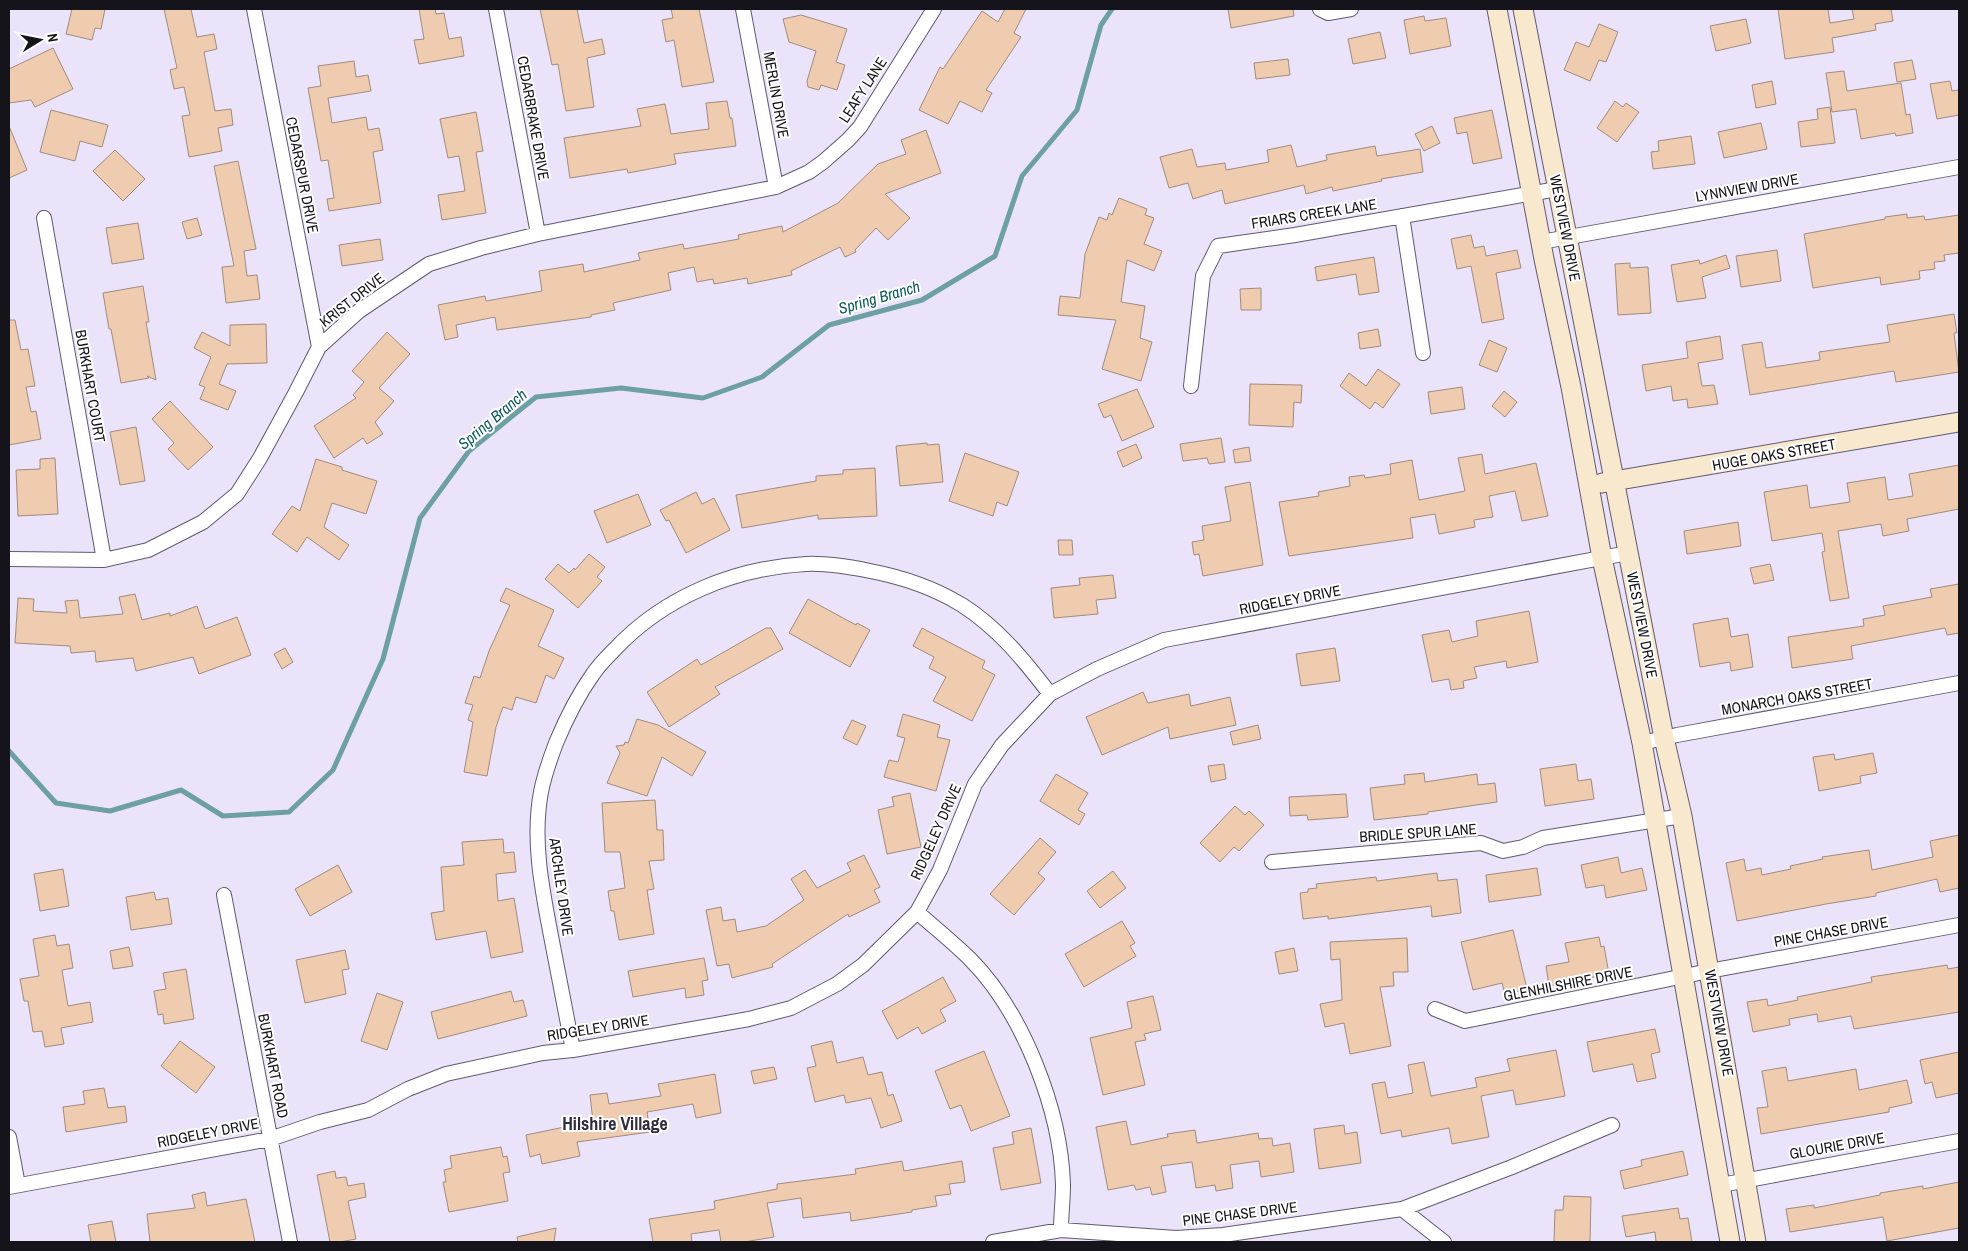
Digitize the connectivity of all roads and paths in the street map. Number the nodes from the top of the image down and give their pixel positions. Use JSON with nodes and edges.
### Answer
{"nodes":[{"id":1,"x":254,"y":9,"type":"edge"},
{"id":2,"x":496,"y":9,"type":"edge"},
{"id":3,"x":743,"y":9,"type":"edge"},
{"id":4,"x":934,"y":9,"type":"edge"},
{"id":5,"x":1320,"y":9,"type":"edge"},
{"id":6,"x":1351,"y":9,"type":"edge"},
{"id":7,"x":1497,"y":9,"type":"edge"},
{"id":8,"x":1523,"y":9,"type":"edge"},
{"id":9,"x":1959,"y":167,"type":"edge"},
{"id":10,"x":776,"y":187,"type":"junction"},
{"id":11,"x":1557,"y":189,"type":"junction"},
{"id":12,"x":1533,"y":194,"type":"junction"},
{"id":13,"x":1402,"y":216,"type":"junction"},
{"id":14,"x":44,"y":218,"type":"dead end"},
{"id":15,"x":538,"y":234,"type":"junction"},
{"id":16,"x":1567,"y":236,"type":"junction"},
{"id":17,"x":1541,"y":242,"type":"junction"},
{"id":18,"x":318,"y":347,"type":"junction"},
{"id":19,"x":1423,"y":353,"type":"dead end"},
{"id":20,"x":1191,"y":386,"type":"dead end"},
{"id":21,"x":1959,"y":422,"type":"edge"},
{"id":22,"x":1614,"y":482,"type":"junction"},
{"id":23,"x":1588,"y":486,"type":"junction"},
{"id":24,"x":1628,"y":553,"type":"junction"},
{"id":25,"x":1602,"y":558,"type":"junction"},
{"id":26,"x":9,"y":559,"type":"edge"},
{"id":27,"x":104,"y":560,"type":"junction"},
{"id":28,"x":1959,"y":683,"type":"edge"},
{"id":29,"x":1050,"y":694,"type":"junction"},
{"id":30,"x":1664,"y":738,"type":"junction"},
{"id":31,"x":1642,"y":743,"type":"junction"},
{"id":32,"x":1682,"y":816,"type":"junction"},
{"id":33,"x":1656,"y":820,"type":"junction"},
{"id":34,"x":1272,"y":862,"type":"dead end"},
{"id":35,"x":224,"y":895,"type":"dead end"},
{"id":36,"x":917,"y":912,"type":"junction"},
{"id":37,"x":1959,"y":925,"type":"edge"},
{"id":38,"x":1709,"y":971,"type":"junction"},
{"id":39,"x":1684,"y":977,"type":"junction"},
{"id":40,"x":1435,"y":1009,"type":"dead end"},
{"id":41,"x":573,"y":1050,"type":"junction"},
{"id":42,"x":1612,"y":1125,"type":"dead end"},
{"id":43,"x":9,"y":1138,"type":"edge"},
{"id":44,"x":270,"y":1138,"type":"junction"},
{"id":45,"x":1959,"y":1141,"type":"edge"},
{"id":46,"x":1745,"y":1179,"type":"junction"},
{"id":47,"x":1721,"y":1185,"type":"junction"},
{"id":48,"x":14,"y":1186,"type":"edge"},
{"id":49,"x":1402,"y":1209,"type":"junction"},
{"id":50,"x":1061,"y":1230,"type":"junction"},
{"id":51,"x":290,"y":1242,"type":"edge"},
{"id":52,"x":993,"y":1242,"type":"edge"},
{"id":53,"x":1444,"y":1242,"type":"edge"},
{"id":54,"x":1730,"y":1242,"type":"edge"},
{"id":55,"x":1756,"y":1242,"type":"edge"}],
"edges":[{"from":1,"to":18,"type":"street","name":"CEDARSPUR DRIVE"},
{"from":2,"to":15,"type":"street","name":"CEDARBRAKE DRIVE"},
{"from":3,"to":10,"type":"street","name":"MERLIN DRIVE"},
{"from":4,"to":10,"type":"street","name":"LEAFY LANE"},
{"from":5,"to":6,"type":"street"},
{"from":7,"to":12,"type":"main road","name":"WESTVIEW DRIVE"},
{"from":8,"to":11,"type":"main road","name":"WESTVIEW DRIVE"},
{"from":9,"to":16,"type":"street","name":"LYNNVIEW DRIVE"},
{"from":10,"to":15,"type":"street","name":"KRIST DRIVE"},
{"from":11,"to":12,"type":"street","name":"FRIARS CREEK LANE"},
{"from":11,"to":16,"type":"main road","name":"WESTVIEW DRIVE"},
{"from":12,"to":13,"type":"street","name":"FRIARS CREEK LANE"},
{"from":12,"to":17,"type":"main road","name":"WESTVIEW DRIVE"},
{"from":13,"to":19,"type":"street"},
{"from":13,"to":20,"type":"street","name":"FRIARS CREEK LANE"},
{"from":14,"to":27,"type":"street","name":"BURKHART COURT"},
{"from":15,"to":18,"type":"street","name":"KRIST DRIVE"},
{"from":16,"to":17,"type":"street","name":"LYNNVIEW DRIVE"},
{"from":16,"to":22,"type":"main road","name":"WESTVIEW DRIVE"},
{"from":17,"to":23,"type":"main road","name":"WESTVIEW DRIVE"},
{"from":18,"to":27,"type":"street","name":"KRIST DRIVE"},
{"from":21,"to":22,"type":"main road","name":"HUGE OAKS STREET"},
{"from":22,"to":23,"type":"main road","name":"HUGE OAKS STREET"},
{"from":22,"to":24,"type":"main road","name":"WESTVIEW DRIVE"},
{"from":23,"to":25,"type":"main road","name":"WESTVIEW DRIVE"},
{"from":24,"to":25,"type":"street","name":"RIDGELEY DRIVE"},
{"from":24,"to":30,"type":"main road","name":"WESTVIEW DRIVE"},
{"from":25,"to":29,"type":"street","name":"RIDGELEY DRIVE"},
{"from":25,"to":31,"type":"main road","name":"WESTVIEW DRIVE"},
{"from":26,"to":27,"type":"street","name":"KRIST DRIVE"},
{"from":28,"to":30,"type":"street","name":"MONARCH OAKS STREET"},
{"from":29,"to":36,"type":"street","name":"RIDGELEY DRIVE"},
{"from":29,"to":41,"type":"street","name":"ARCHLEY DRIVE"},
{"from":30,"to":31,"type":"street","name":"MONARCH OAKS STREET"},
{"from":30,"to":32,"type":"main road","name":"WESTVIEW DRIVE"},
{"from":31,"to":33,"type":"main road","name":"WESTVIEW DRIVE"},
{"from":32,"to":33,"type":"street","name":"BRIDLE SPUR LANE"},
{"from":32,"to":38,"type":"main road","name":"WESTVIEW DRIVE"},
{"from":33,"to":34,"type":"street","name":"BRIDLE SPUR LANE"},
{"from":33,"to":39,"type":"main road","name":"WESTVIEW DRIVE"},
{"from":35,"to":44,"type":"street","name":"BURKHART ROAD"},
{"from":36,"to":41,"type":"street","name":"RIDGELEY DRIVE"},
{"from":36,"to":50,"type":"street"},
{"from":37,"to":38,"type":"street","name":"PINE CHASE DRIVE"},
{"from":38,"to":39,"type":"street","name":"GLENHILSHIRE DRIVE"},
{"from":38,"to":46,"type":"main road","name":"WESTVIEW DRIVE"},
{"from":39,"to":40,"type":"street","name":"GLENHILSHIRE DRIVE"},
{"from":39,"to":47,"type":"main road","name":"WESTVIEW DRIVE"},
{"from":41,"to":44,"type":"street","name":"RIDGELEY DRIVE"},
{"from":42,"to":49,"type":"street","name":"PINE CHASE DRIVE"},
{"from":43,"to":48,"type":"street"},
{"from":44,"to":48,"type":"street","name":"RIDGELEY DRIVE"},
{"from":44,"to":51,"type":"street","name":"BURKHART ROAD"},
{"from":45,"to":46,"type":"street","name":"GLOURIE DRIVE"},
{"from":46,"to":47,"type":"street","name":"GLOURIE DRIVE"},
{"from":46,"to":55,"type":"main road","name":"WESTVIEW DRIVE"},
{"from":47,"to":54,"type":"main road","name":"WESTVIEW DRIVE"},
{"from":49,"to":50,"type":"street","name":"PINE CHASE DRIVE"},
{"from":49,"to":53,"type":"street"},
{"from":50,"to":52,"type":"street","name":"PINE CHASE DRIVE"}]}
